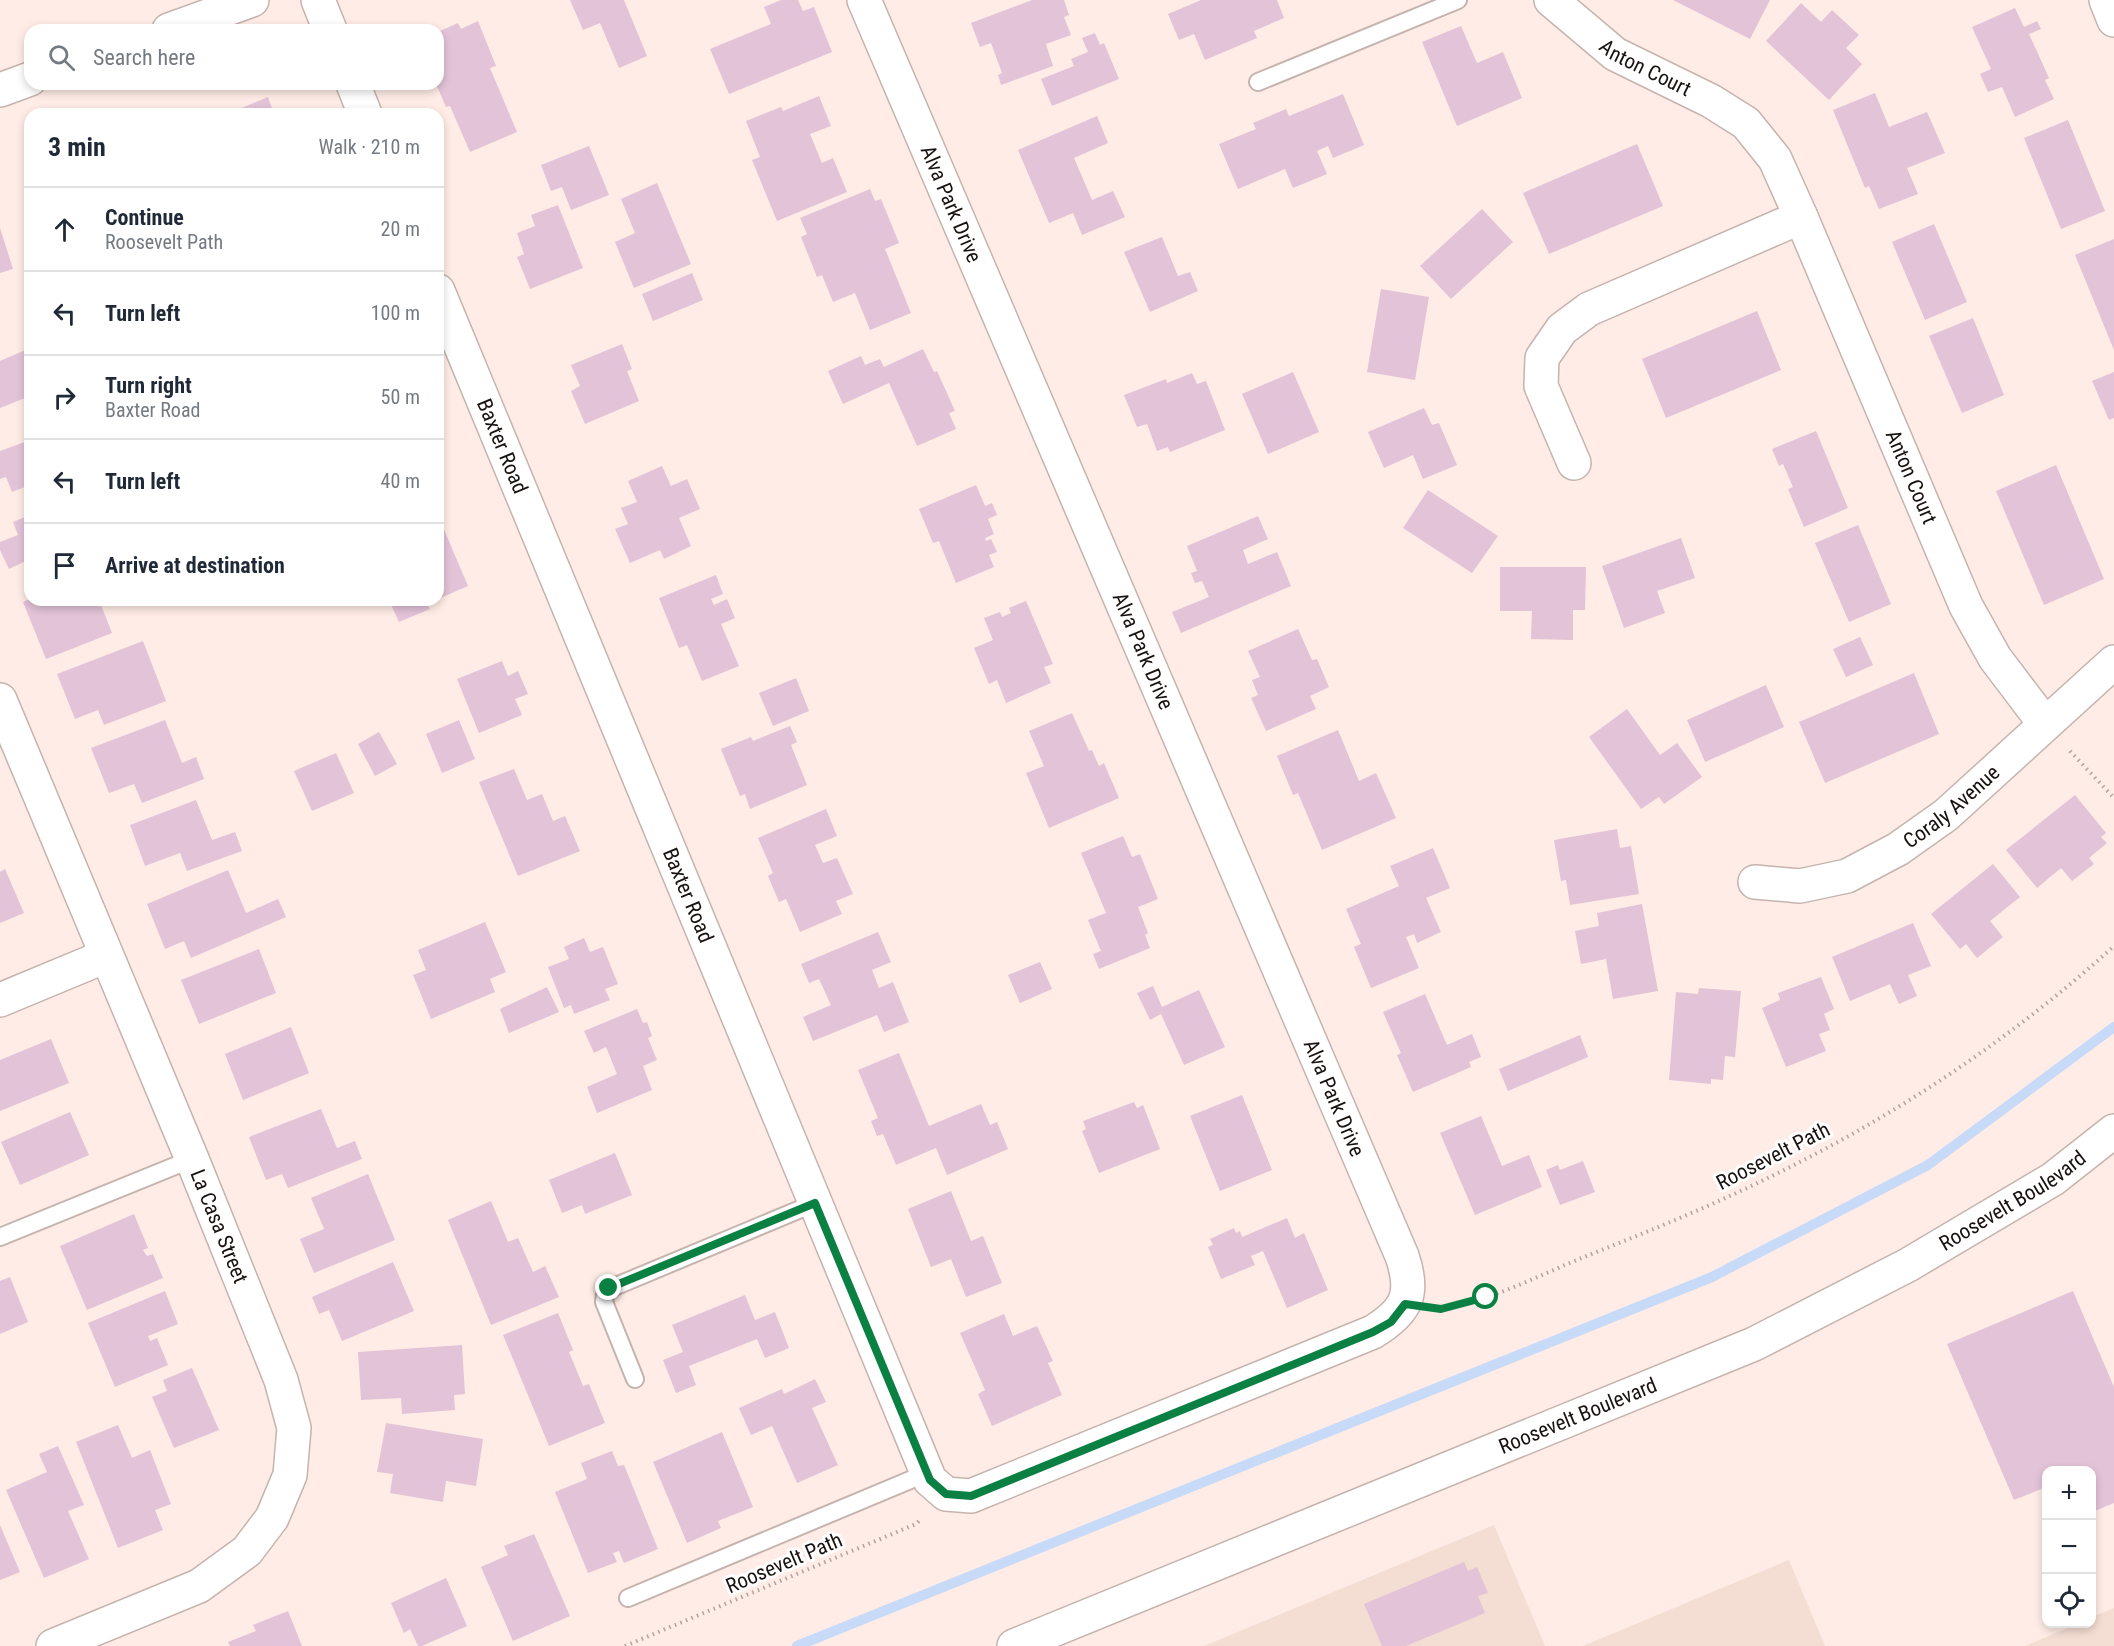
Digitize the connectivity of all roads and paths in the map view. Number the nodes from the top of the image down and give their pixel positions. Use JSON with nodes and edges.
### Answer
{"nodes":[{"id":1,"x":252,"y":0,"type":"edge"},
{"id":2,"x":318,"y":0,"type":"edge"},
{"id":3,"x":864,"y":0,"type":"edge"},
{"id":4,"x":1458,"y":0,"type":"edge"},
{"id":5,"x":1551,"y":0,"type":"edge"},
{"id":6,"x":2106,"y":0,"type":"edge"},
{"id":7,"x":207,"y":8,"type":"edge"},
{"id":8,"x":2114,"y":20,"type":"edge"},
{"id":9,"x":179,"y":24,"type":"edge"},
{"id":10,"x":328,"y":24,"type":"edge"},
{"id":11,"x":24,"y":81,"type":"edge"},
{"id":12,"x":1258,"y":82,"type":"dead end"},
{"id":13,"x":0,"y":90,"type":"edge"},
{"id":14,"x":355,"y":90,"type":"edge"},
{"id":15,"x":363,"y":108,"type":"edge"},
{"id":16,"x":1801,"y":217,"type":"junction"},
{"id":17,"x":444,"y":306,"type":"edge"},
{"id":18,"x":1574,"y":463,"type":"dead end"},
{"id":19,"x":2114,"y":662,"type":"edge"},
{"id":20,"x":0,"y":700,"type":"edge"},
{"id":21,"x":2045,"y":724,"type":"junction"},
{"id":22,"x":2114,"y":798,"type":"edge"},
{"id":23,"x":1755,"y":882,"type":"dead end"},
{"id":24,"x":2114,"y":946,"type":"edge"},
{"id":25,"x":106,"y":956,"type":"junction"},
{"id":26,"x":0,"y":1000,"type":"edge"},
{"id":27,"x":2114,"y":1131,"type":"edge"},
{"id":28,"x":192,"y":1159,"type":"junction"},
{"id":29,"x":815,"y":1203,"type":"junction"},
{"id":30,"x":0,"y":1237,"type":"edge"},
{"id":31,"x":1405,"y":1304,"type":"junction"},
{"id":32,"x":635,"y":1379,"type":"dead end"},
{"id":33,"x":936,"y":1484,"type":"junction"},
{"id":34,"x":628,"y":1598,"type":"dead end"},
{"id":35,"x":53,"y":1646,"type":"edge"},
{"id":36,"x":625,"y":1646,"type":"edge"},
{"id":37,"x":1014,"y":1646,"type":"edge"}],
"edges":[{"from":1,"to":7,"type":"street"},
{"from":2,"to":10,"type":"street"},
{"from":3,"to":31,"type":"street","name":"Alva Park Drive"},
{"from":4,"to":12,"type":"lane"},
{"from":5,"to":16,"type":"street","name":"Anton Court"},
{"from":6,"to":8,"type":"street"},
{"from":7,"to":9,"type":"street"},
{"from":11,"to":13,"type":"street"},
{"from":14,"to":15,"type":"street"},
{"from":16,"to":18,"type":"street"},
{"from":16,"to":21,"type":"street","name":"Anton Court"},
{"from":17,"to":29,"type":"street","name":"Baxter Road"},
{"from":19,"to":21,"type":"street","name":"Coraly Avenue"},
{"from":20,"to":25,"type":"street","name":"La Casa Street"},
{"from":21,"to":22,"type":"path"},
{"from":21,"to":23,"type":"street","name":"Coraly Avenue"},
{"from":24,"to":31,"type":"path","name":"Roosevelt Path"},
{"from":25,"to":26,"type":"street"},
{"from":25,"to":28,"type":"street","name":"La Casa Street"},
{"from":27,"to":37,"type":"street","name":"Roosevelt Boulevard"},
{"from":28,"to":30,"type":"lane"},
{"from":28,"to":35,"type":"street","name":"La Casa Street"},
{"from":29,"to":32,"type":"lane"},
{"from":29,"to":33,"type":"street","name":"Baxter Road"},
{"from":31,"to":33,"type":"street"},
{"from":33,"to":34,"type":"lane"},
{"from":33,"to":36,"type":"path","name":"Roosevelt Path"}]}
